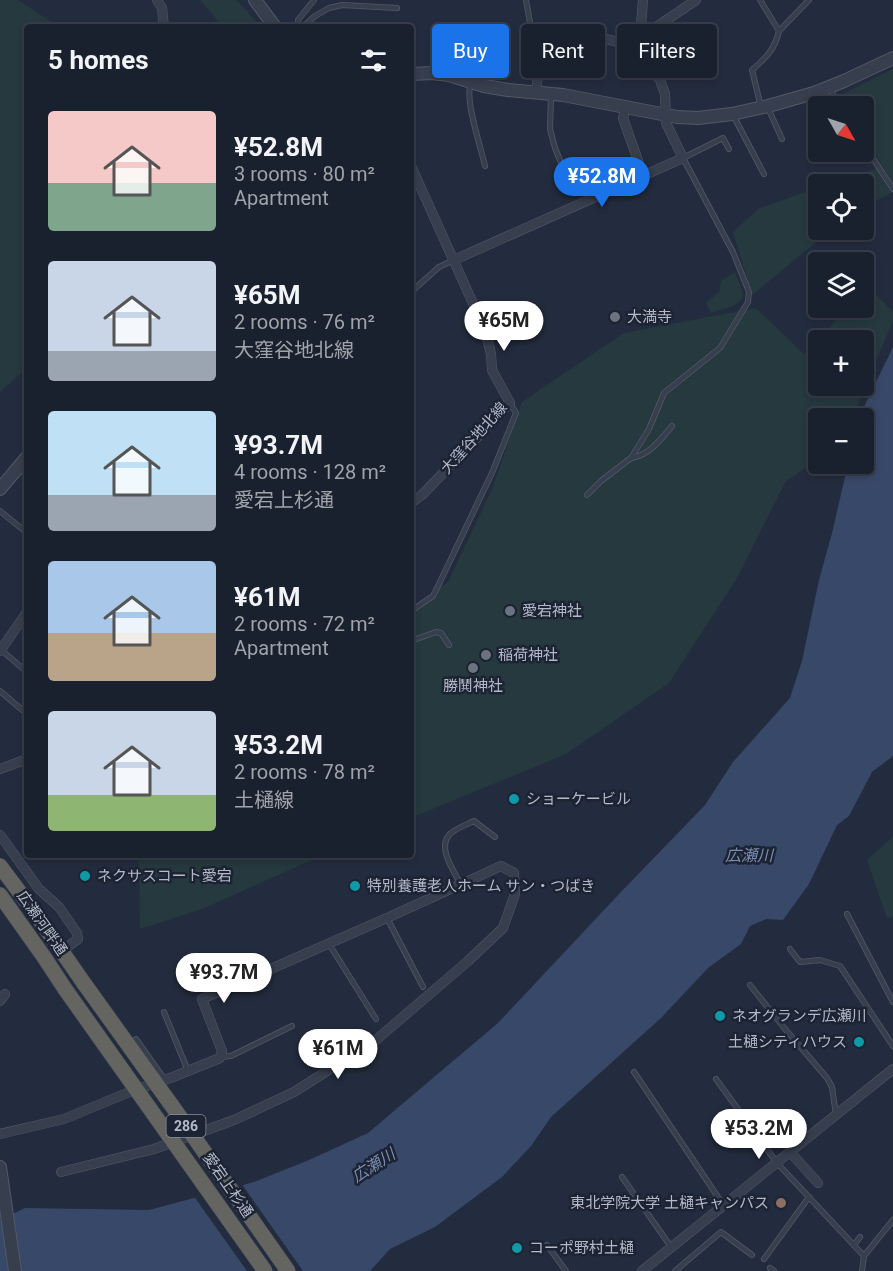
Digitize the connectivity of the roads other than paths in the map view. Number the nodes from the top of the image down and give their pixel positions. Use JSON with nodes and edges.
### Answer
{"nodes":[{"id":1,"x":157,"y":0,"type":"edge"},
{"id":2,"x":255,"y":0,"type":"edge"},
{"id":3,"x":314,"y":0,"type":"edge"},
{"id":4,"x":526,"y":0,"type":"edge"},
{"id":5,"x":643,"y":0,"type":"edge"},
{"id":6,"x":696,"y":0,"type":"edge"},
{"id":7,"x":760,"y":0,"type":"edge"},
{"id":8,"x":809,"y":0,"type":"edge"},
{"id":9,"x":397,"y":8,"type":"dead end"},
{"id":10,"x":164,"y":24,"type":"edge"},
{"id":11,"x":273,"y":24,"type":"edge"},
{"id":12,"x":298,"y":24,"type":"edge"},
{"id":13,"x":306,"y":24,"type":"edge"},
{"id":14,"x":530,"y":24,"type":"edge"},
{"id":15,"x":640,"y":24,"type":"edge"},
{"id":16,"x":663,"y":24,"type":"edge"},
{"id":17,"x":779,"y":31,"type":"junction"},
{"id":18,"x":893,"y":58,"type":"edge"},
{"id":19,"x":432,"y":73,"type":"edge"},
{"id":20,"x":414,"y":74,"type":"edge"},
{"id":21,"x":457,"y":78,"type":"edge"},
{"id":22,"x":538,"y":78,"type":"edge"},
{"id":23,"x":659,"y":78,"type":"edge"},
{"id":24,"x":471,"y":83,"type":"junction"},
{"id":25,"x":830,"y":87,"type":"junction"},
{"id":26,"x":536,"y":93,"type":"junction"},
{"id":27,"x":551,"y":94,"type":"junction"},
{"id":28,"x":834,"y":96,"type":"edge"},
{"id":29,"x":626,"y":106,"type":"junction"},
{"id":30,"x":764,"y":106,"type":"junction"},
{"id":31,"x":666,"y":114,"type":"junction"},
{"id":32,"x":732,"y":114,"type":"junction"},
{"id":33,"x":782,"y":139,"type":"dead end"},
{"id":34,"x":729,"y":149,"type":"dead end"},
{"id":35,"x":683,"y":158,"type":"junction"},
{"id":36,"x":874,"y":160,"type":"edge"},
{"id":37,"x":485,"y":166,"type":"dead end"},
{"id":38,"x":564,"y":170,"type":"dead end"},
{"id":39,"x":414,"y":173,"type":"edge"},
{"id":40,"x":764,"y":174,"type":"dead end"},
{"id":41,"x":643,"y":175,"type":"junction"},
{"id":42,"x":893,"y":189,"type":"edge"},
{"id":43,"x":454,"y":260,"type":"junction"},
{"id":44,"x":414,"y":289,"type":"edge"},
{"id":45,"x":510,"y":403,"type":"junction"},
{"id":46,"x":672,"y":426,"type":"dead end"},
{"id":47,"x":631,"y":458,"type":"junction"},
{"id":48,"x":24,"y":461,"type":"edge"},
{"id":49,"x":0,"y":489,"type":"edge"},
{"id":50,"x":587,"y":495,"type":"dead end"},
{"id":51,"x":414,"y":501,"type":"edge"},
{"id":52,"x":0,"y":511,"type":"edge"},
{"id":53,"x":24,"y":531,"type":"edge"},
{"id":54,"x":414,"y":609,"type":"edge"},
{"id":55,"x":24,"y":616,"type":"edge"},
{"id":56,"x":414,"y":640,"type":"edge"},
{"id":57,"x":449,"y":645,"type":"dead end"},
{"id":58,"x":0,"y":651,"type":"edge"},
{"id":59,"x":24,"y":670,"type":"edge"},
{"id":60,"x":0,"y":691,"type":"edge"},
{"id":61,"x":24,"y":711,"type":"edge"},
{"id":62,"x":24,"y":760,"type":"edge"},
{"id":63,"x":0,"y":769,"type":"edge"},
{"id":64,"x":0,"y":835,"type":"edge"},
{"id":65,"x":495,"y":837,"type":"dead end"},
{"id":66,"x":0,"y":866,"type":"edge"},
{"id":67,"x":461,"y":885,"type":"junction"},
{"id":68,"x":0,"y":895,"type":"edge"},
{"id":69,"x":847,"y":914,"type":"dead end"},
{"id":70,"x":387,"y":918,"type":"junction"},
{"id":71,"x":329,"y":944,"type":"junction"},
{"id":72,"x":790,"y":949,"type":"dead end"},
{"id":73,"x":62,"y":951,"type":"junction"},
{"id":74,"x":83,"y":981,"type":"joint"},
{"id":75,"x":750,"y":984,"type":"dead end"},
{"id":76,"x":423,"y":987,"type":"dead end"},
{"id":77,"x":65,"y":989,"type":"joint"},
{"id":78,"x":893,"y":1002,"type":"edge"},
{"id":79,"x":164,"y":1012,"type":"dead end"},
{"id":80,"x":376,"y":1019,"type":"dead end"},
{"id":81,"x":292,"y":1026,"type":"dead end"},
{"id":82,"x":136,"y":1038,"type":"dead end"},
{"id":83,"x":893,"y":1046,"type":"edge"},
{"id":84,"x":220,"y":1058,"type":"junction"},
{"id":85,"x":893,"y":1069,"type":"edge"},
{"id":86,"x":188,"y":1071,"type":"junction"},
{"id":87,"x":634,"y":1072,"type":"dead end"},
{"id":88,"x":716,"y":1079,"type":"dead end"},
{"id":89,"x":165,"y":1080,"type":"junction"},
{"id":90,"x":837,"y":1115,"type":"junction"},
{"id":91,"x":0,"y":1134,"type":"edge"},
{"id":92,"x":790,"y":1152,"type":"junction"},
{"id":93,"x":777,"y":1163,"type":"junction"},
{"id":94,"x":0,"y":1167,"type":"edge"},
{"id":95,"x":61,"y":1172,"type":"dead end"},
{"id":96,"x":622,"y":1177,"type":"dead end"},
{"id":97,"x":818,"y":1183,"type":"dead end"},
{"id":98,"x":809,"y":1197,"type":"junction"},
{"id":99,"x":724,"y":1206,"type":"junction"},
{"id":100,"x":893,"y":1220,"type":"edge"},
{"id":101,"x":860,"y":1237,"type":"dead end"},
{"id":102,"x":547,"y":1245,"type":"dead end"},
{"id":103,"x":854,"y":1245,"type":"junction"},
{"id":104,"x":671,"y":1247,"type":"junction"},
{"id":105,"x":752,"y":1255,"type":"dead end"},
{"id":106,"x":764,"y":1259,"type":"dead end"},
{"id":107,"x":866,"y":1259,"type":"junction"},
{"id":108,"x":15,"y":1271,"type":"edge"},
{"id":109,"x":265,"y":1271,"type":"edge"},
{"id":110,"x":288,"y":1271,"type":"edge"},
{"id":111,"x":566,"y":1271,"type":"edge"},
{"id":112,"x":642,"y":1271,"type":"edge"},
{"id":113,"x":675,"y":1271,"type":"edge"},
{"id":114,"x":862,"y":1271,"type":"edge"}],
"edges":[{"from":1,"to":10,"type":"street"},
{"from":2,"to":11,"type":"street"},
{"from":3,"to":12,"type":"lane"},
{"from":4,"to":14,"type":"lane"},
{"from":5,"to":15,"type":"street"},
{"from":6,"to":16,"type":"street"},
{"from":7,"to":17,"type":"lane"},
{"from":8,"to":17,"type":"lane"},
{"from":9,"to":13,"type":"lane"},
{"from":17,"to":30,"type":"lane"},
{"from":18,"to":25,"type":"street"},
{"from":19,"to":20,"type":"street"},
{"from":21,"to":24,"type":"street"},
{"from":22,"to":26,"type":"street"},
{"from":23,"to":31,"type":"street"},
{"from":24,"to":26,"type":"street"},
{"from":24,"to":37,"type":"lane"},
{"from":25,"to":28,"type":"lane"},
{"from":25,"to":30,"type":"street"},
{"from":26,"to":27,"type":"street"},
{"from":27,"to":29,"type":"street"},
{"from":27,"to":38,"type":"lane"},
{"from":29,"to":31,"type":"street"},
{"from":29,"to":41,"type":"street"},
{"from":30,"to":32,"type":"street"},
{"from":30,"to":33,"type":"lane"},
{"from":31,"to":32,"type":"street"},
{"from":31,"to":35,"type":"street"},
{"from":32,"to":40,"type":"lane"},
{"from":34,"to":35,"type":"lane"},
{"from":35,"to":41,"type":"street"},
{"from":35,"to":47,"type":"lane"},
{"from":36,"to":42,"type":"lane"},
{"from":39,"to":43,"type":"street","name":"大窪谷地北線"},
{"from":41,"to":43,"type":"street"},
{"from":43,"to":44,"type":"lane"},
{"from":43,"to":45,"type":"street","name":"大窪谷地北線"},
{"from":45,"to":51,"type":"street","name":"大窪谷地北線"},
{"from":45,"to":54,"type":"lane"},
{"from":46,"to":47,"type":"lane"},
{"from":47,"to":50,"type":"lane"},
{"from":48,"to":49,"type":"street"},
{"from":52,"to":53,"type":"lane"},
{"from":55,"to":58,"type":"street"},
{"from":56,"to":57,"type":"lane"},
{"from":58,"to":59,"type":"lane"},
{"from":60,"to":61,"type":"lane"},
{"from":62,"to":63,"type":"street"},
{"from":64,"to":73,"type":"street"},
{"from":65,"to":67,"type":"lane"},
{"from":66,"to":73,"type":"highway","name":"広瀬河畔通","number":"286"},
{"from":67,"to":70,"type":"street"},
{"from":67,"to":95,"type":"street"},
{"from":68,"to":77,"type":"highway","name":"広瀬河畔通","number":"286"},
{"from":69,"to":78,"type":"lane"},
{"from":70,"to":71,"type":"street"},
{"from":70,"to":76,"type":"lane"},
{"from":71,"to":80,"type":"lane"},
{"from":71,"to":84,"type":"street"},
{"from":72,"to":83,"type":"lane"},
{"from":73,"to":74,"type":"highway","name":"広瀬河畔通","number":"286"},
{"from":74,"to":110,"type":"highway","name":"愛宕上杉通","number":"286","bridge":true},
{"from":75,"to":90,"type":"lane"},
{"from":77,"to":109,"type":"highway","name":"愛宕上杉通","number":"286","bridge":true},
{"from":79,"to":86,"type":"lane"},
{"from":81,"to":84,"type":"lane"},
{"from":82,"to":89,"type":"lane"},
{"from":84,"to":86,"type":"street"},
{"from":85,"to":90,"type":"street"},
{"from":86,"to":89,"type":"street"},
{"from":87,"to":99,"type":"lane"},
{"from":88,"to":93,"type":"lane"},
{"from":89,"to":91,"type":"street"},
{"from":90,"to":92,"type":"street"},
{"from":92,"to":93,"type":"street"},
{"from":92,"to":97,"type":"street"},
{"from":93,"to":98,"type":"lane"},
{"from":93,"to":99,"type":"street"},
{"from":94,"to":108,"type":"street"},
{"from":96,"to":104,"type":"lane"},
{"from":98,"to":103,"type":"lane"},
{"from":98,"to":106,"type":"lane"},
{"from":99,"to":104,"type":"street"},
{"from":100,"to":107,"type":"lane"},
{"from":101,"to":103,"type":"lane"},
{"from":102,"to":111,"type":"lane"},
{"from":103,"to":107,"type":"lane"},
{"from":104,"to":112,"type":"street"},
{"from":105,"to":113,"type":"lane"},
{"from":107,"to":114,"type":"lane"}]}
